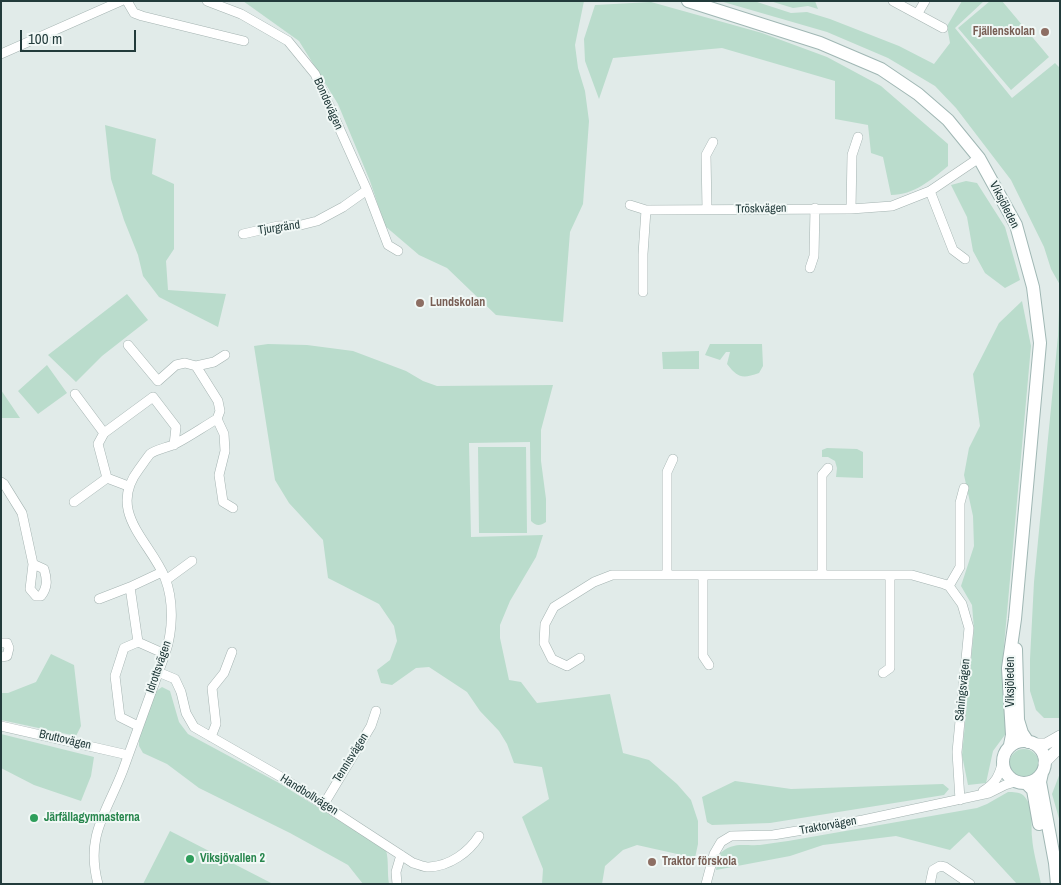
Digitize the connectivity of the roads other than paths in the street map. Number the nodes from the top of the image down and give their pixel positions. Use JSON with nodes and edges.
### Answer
{"nodes":[{"id":1,"x":121,"y":1,"type":"edge"},
{"id":2,"x":127,"y":1,"type":"edge"},
{"id":3,"x":207,"y":1,"type":"edge"},
{"id":4,"x":688,"y":1,"type":"edge"},
{"id":5,"x":893,"y":1,"type":"edge"},
{"id":6,"x":926,"y":1,"type":"edge"},
{"id":7,"x":918,"y":14,"type":"junction"},
{"id":8,"x":943,"y":28,"type":"dead end"},
{"id":9,"x":244,"y":41,"type":"dead end"},
{"id":10,"x":1,"y":54,"type":"edge"},
{"id":11,"x":858,"y":137,"type":"dead end"},
{"id":12,"x":713,"y":142,"type":"dead end"},
{"id":13,"x":979,"y":158,"type":"junction"},
{"id":14,"x":367,"y":190,"type":"junction"},
{"id":15,"x":930,"y":191,"type":"junction"},
{"id":16,"x":630,"y":205,"type":"dead end"},
{"id":17,"x":815,"y":208,"type":"junction"},
{"id":18,"x":851,"y":208,"type":"junction"},
{"id":19,"x":707,"y":209,"type":"junction"},
{"id":20,"x":646,"y":210,"type":"junction"},
{"id":21,"x":243,"y":234,"type":"dead end"},
{"id":22,"x":398,"y":251,"type":"dead end"},
{"id":23,"x":964,"y":259,"type":"dead end"},
{"id":24,"x":810,"y":268,"type":"dead end"},
{"id":25,"x":643,"y":292,"type":"dead end"},
{"id":26,"x":128,"y":345,"type":"dead end"},
{"id":27,"x":225,"y":355,"type":"dead end"},
{"id":28,"x":196,"y":366,"type":"junction"},
{"id":29,"x":158,"y":381,"type":"junction"},
{"id":30,"x":75,"y":394,"type":"dead end"},
{"id":31,"x":153,"y":397,"type":"junction"},
{"id":32,"x":217,"y":419,"type":"junction"},
{"id":33,"x":104,"y":433,"type":"junction"},
{"id":34,"x":174,"y":445,"type":"junction"},
{"id":35,"x":673,"y":460,"type":"dead end"},
{"id":36,"x":828,"y":468,"type":"dead end"},
{"id":37,"x":107,"y":478,"type":"junction"},
{"id":38,"x":1,"y":482,"type":"edge"},
{"id":39,"x":128,"y":486,"type":"junction"},
{"id":40,"x":964,"y":488,"type":"dead end"},
{"id":41,"x":74,"y":502,"type":"dead end"},
{"id":42,"x":233,"y":508,"type":"dead end"},
{"id":43,"x":192,"y":562,"type":"dead end"},
{"id":44,"x":32,"y":564,"type":"dead end"},
{"id":45,"x":162,"y":572,"type":"junction"},
{"id":46,"x":822,"y":574,"type":"junction"},
{"id":47,"x":890,"y":574,"type":"junction"},
{"id":48,"x":667,"y":575,"type":"junction"},
{"id":49,"x":703,"y":576,"type":"junction"},
{"id":50,"x":166,"y":580,"type":"junction"},
{"id":51,"x":949,"y":586,"type":"junction"},
{"id":52,"x":130,"y":587,"type":"junction"},
{"id":53,"x":99,"y":599,"type":"dead end"},
{"id":54,"x":1015,"y":619,"type":"junction"},
{"id":55,"x":138,"y":642,"type":"junction"},
{"id":56,"x":1,"y":643,"type":"edge"},
{"id":57,"x":232,"y":652,"type":"dead end"},
{"id":58,"x":165,"y":654,"type":"junction"},
{"id":59,"x":1,"y":657,"type":"edge"},
{"id":60,"x":580,"y":658,"type":"dead end"},
{"id":61,"x":709,"y":665,"type":"dead end"},
{"id":62,"x":158,"y":672,"type":"junction"},
{"id":63,"x":882,"y":673,"type":"dead end"},
{"id":64,"x":376,"y":711,"type":"dead end"},
{"id":65,"x":1,"y":726,"type":"edge"},
{"id":66,"x":138,"y":726,"type":"junction"},
{"id":67,"x":1060,"y":736,"type":"edge"},
{"id":68,"x":211,"y":737,"type":"junction"},
{"id":69,"x":1030,"y":743,"type":"junction"},
{"id":70,"x":1010,"y":745,"type":"junction"},
{"id":71,"x":1060,"y":747,"type":"edge"},
{"id":72,"x":128,"y":755,"type":"junction"},
{"id":73,"x":1003,"y":761,"type":"junction"},
{"id":74,"x":1043,"y":768,"type":"junction"},
{"id":75,"x":1022,"y":782,"type":"junction"},
{"id":76,"x":978,"y":795,"type":"junction"},
{"id":77,"x":960,"y":800,"type":"junction"},
{"id":78,"x":324,"y":804,"type":"junction"},
{"id":79,"x":479,"y":836,"type":"dead end"},
{"id":80,"x":401,"y":854,"type":"junction"},
{"id":81,"x":98,"y":884,"type":"edge"},
{"id":82,"x":397,"y":884,"type":"edge"},
{"id":83,"x":706,"y":884,"type":"edge"},
{"id":84,"x":930,"y":884,"type":"edge"},
{"id":85,"x":970,"y":884,"type":"edge"},
{"id":86,"x":1054,"y":884,"type":"edge"},
{"id":87,"x":1057,"y":884,"type":"edge"}],
"edges":[{"from":1,"to":10,"type":"street"},
{"from":2,"to":9,"type":"street"},
{"from":3,"to":14,"type":"street","name":"Bondevägen"},
{"from":4,"to":13,"type":"main road","name":"Viksjöleden"},
{"from":5,"to":7,"type":"street"},
{"from":6,"to":7,"type":"street"},
{"from":7,"to":8,"type":"street"},
{"from":11,"to":18,"type":"street"},
{"from":12,"to":19,"type":"street"},
{"from":13,"to":15,"type":"street","name":"Tröskvägen"},
{"from":13,"to":54,"type":"main road","name":"Viksjöleden"},
{"from":14,"to":21,"type":"street","name":"Tjurgränd"},
{"from":14,"to":22,"type":"street","name":"Bondevägen"},
{"from":15,"to":18,"type":"street","name":"Tröskvägen"},
{"from":15,"to":23,"type":"street"},
{"from":16,"to":20,"type":"street","name":"Tröskvägen"},
{"from":17,"to":18,"type":"street","name":"Tröskvägen"},
{"from":17,"to":19,"type":"street","name":"Tröskvägen"},
{"from":17,"to":24,"type":"street"},
{"from":19,"to":20,"type":"street","name":"Tröskvägen"},
{"from":20,"to":25,"type":"street"},
{"from":26,"to":29,"type":"street"},
{"from":27,"to":28,"type":"street"},
{"from":28,"to":29,"type":"street"},
{"from":28,"to":32,"type":"street"},
{"from":29,"to":31,"type":"street"},
{"from":30,"to":33,"type":"street"},
{"from":31,"to":33,"type":"street"},
{"from":31,"to":34,"type":"street"},
{"from":32,"to":34,"type":"street"},
{"from":32,"to":42,"type":"street"},
{"from":33,"to":37,"type":"street"},
{"from":34,"to":39,"type":"street"},
{"from":35,"to":48,"type":"street"},
{"from":36,"to":46,"type":"street"},
{"from":37,"to":39,"type":"street"},
{"from":37,"to":41,"type":"street"},
{"from":38,"to":44,"type":"street"},
{"from":39,"to":45,"type":"street","name":"Idrottsvägen"},
{"from":40,"to":51,"type":"street"},
{"from":43,"to":50,"type":"street"},
{"from":45,"to":50,"type":"street","name":"Idrottsvägen"},
{"from":45,"to":52,"type":"street"},
{"from":46,"to":47,"type":"street"},
{"from":46,"to":49,"type":"street"},
{"from":47,"to":51,"type":"street"},
{"from":47,"to":63,"type":"street"},
{"from":48,"to":49,"type":"street"},
{"from":48,"to":60,"type":"street"},
{"from":49,"to":61,"type":"street"},
{"from":50,"to":58,"type":"street","name":"Idrottsvägen"},
{"from":51,"to":77,"type":"street","name":"Såningsvägen"},
{"from":52,"to":53,"type":"street"},
{"from":52,"to":55,"type":"street"},
{"from":54,"to":69,"type":"main road","name":"Viksjöleden"},
{"from":54,"to":70,"type":"main road","name":"Viksjöleden"},
{"from":55,"to":58,"type":"street"},
{"from":55,"to":66,"type":"street"},
{"from":56,"to":59,"type":"street"},
{"from":57,"to":68,"type":"street"},
{"from":58,"to":62,"type":"street","name":"Idrottsvägen"},
{"from":62,"to":66,"type":"street","name":"Idrottsvägen"},
{"from":62,"to":68,"type":"street","name":"Handbollvägen"},
{"from":64,"to":78,"type":"street","name":"Tennisvägen"},
{"from":65,"to":72,"type":"street","name":"Bruttovägen"},
{"from":66,"to":72,"type":"street","name":"Idrottsvägen"},
{"from":67,"to":69,"type":"street"},
{"from":68,"to":78,"type":"street","name":"Handbollvägen"},
{"from":69,"to":70,"type":"main road"},
{"from":69,"to":74,"type":"main road"},
{"from":70,"to":73,"type":"main road"},
{"from":71,"to":74,"type":"street"},
{"from":72,"to":81,"type":"street","name":"Idrottsvägen"},
{"from":73,"to":75,"type":"main road"},
{"from":73,"to":76,"type":"street","name":"Traktorvägen"},
{"from":74,"to":75,"type":"main road"},
{"from":74,"to":87,"type":"main road"},
{"from":75,"to":76,"type":"street","name":"Traktorvägen"},
{"from":75,"to":86,"type":"main road"},
{"from":76,"to":77,"type":"street","name":"Traktorvägen"},
{"from":77,"to":83,"type":"street","name":"Traktorvägen"},
{"from":78,"to":80,"type":"street","name":"Handbollvägen"},
{"from":79,"to":80,"type":"street","name":"Handbollvägen"},
{"from":80,"to":82,"type":"street"},
{"from":84,"to":85,"type":"street"}]}
